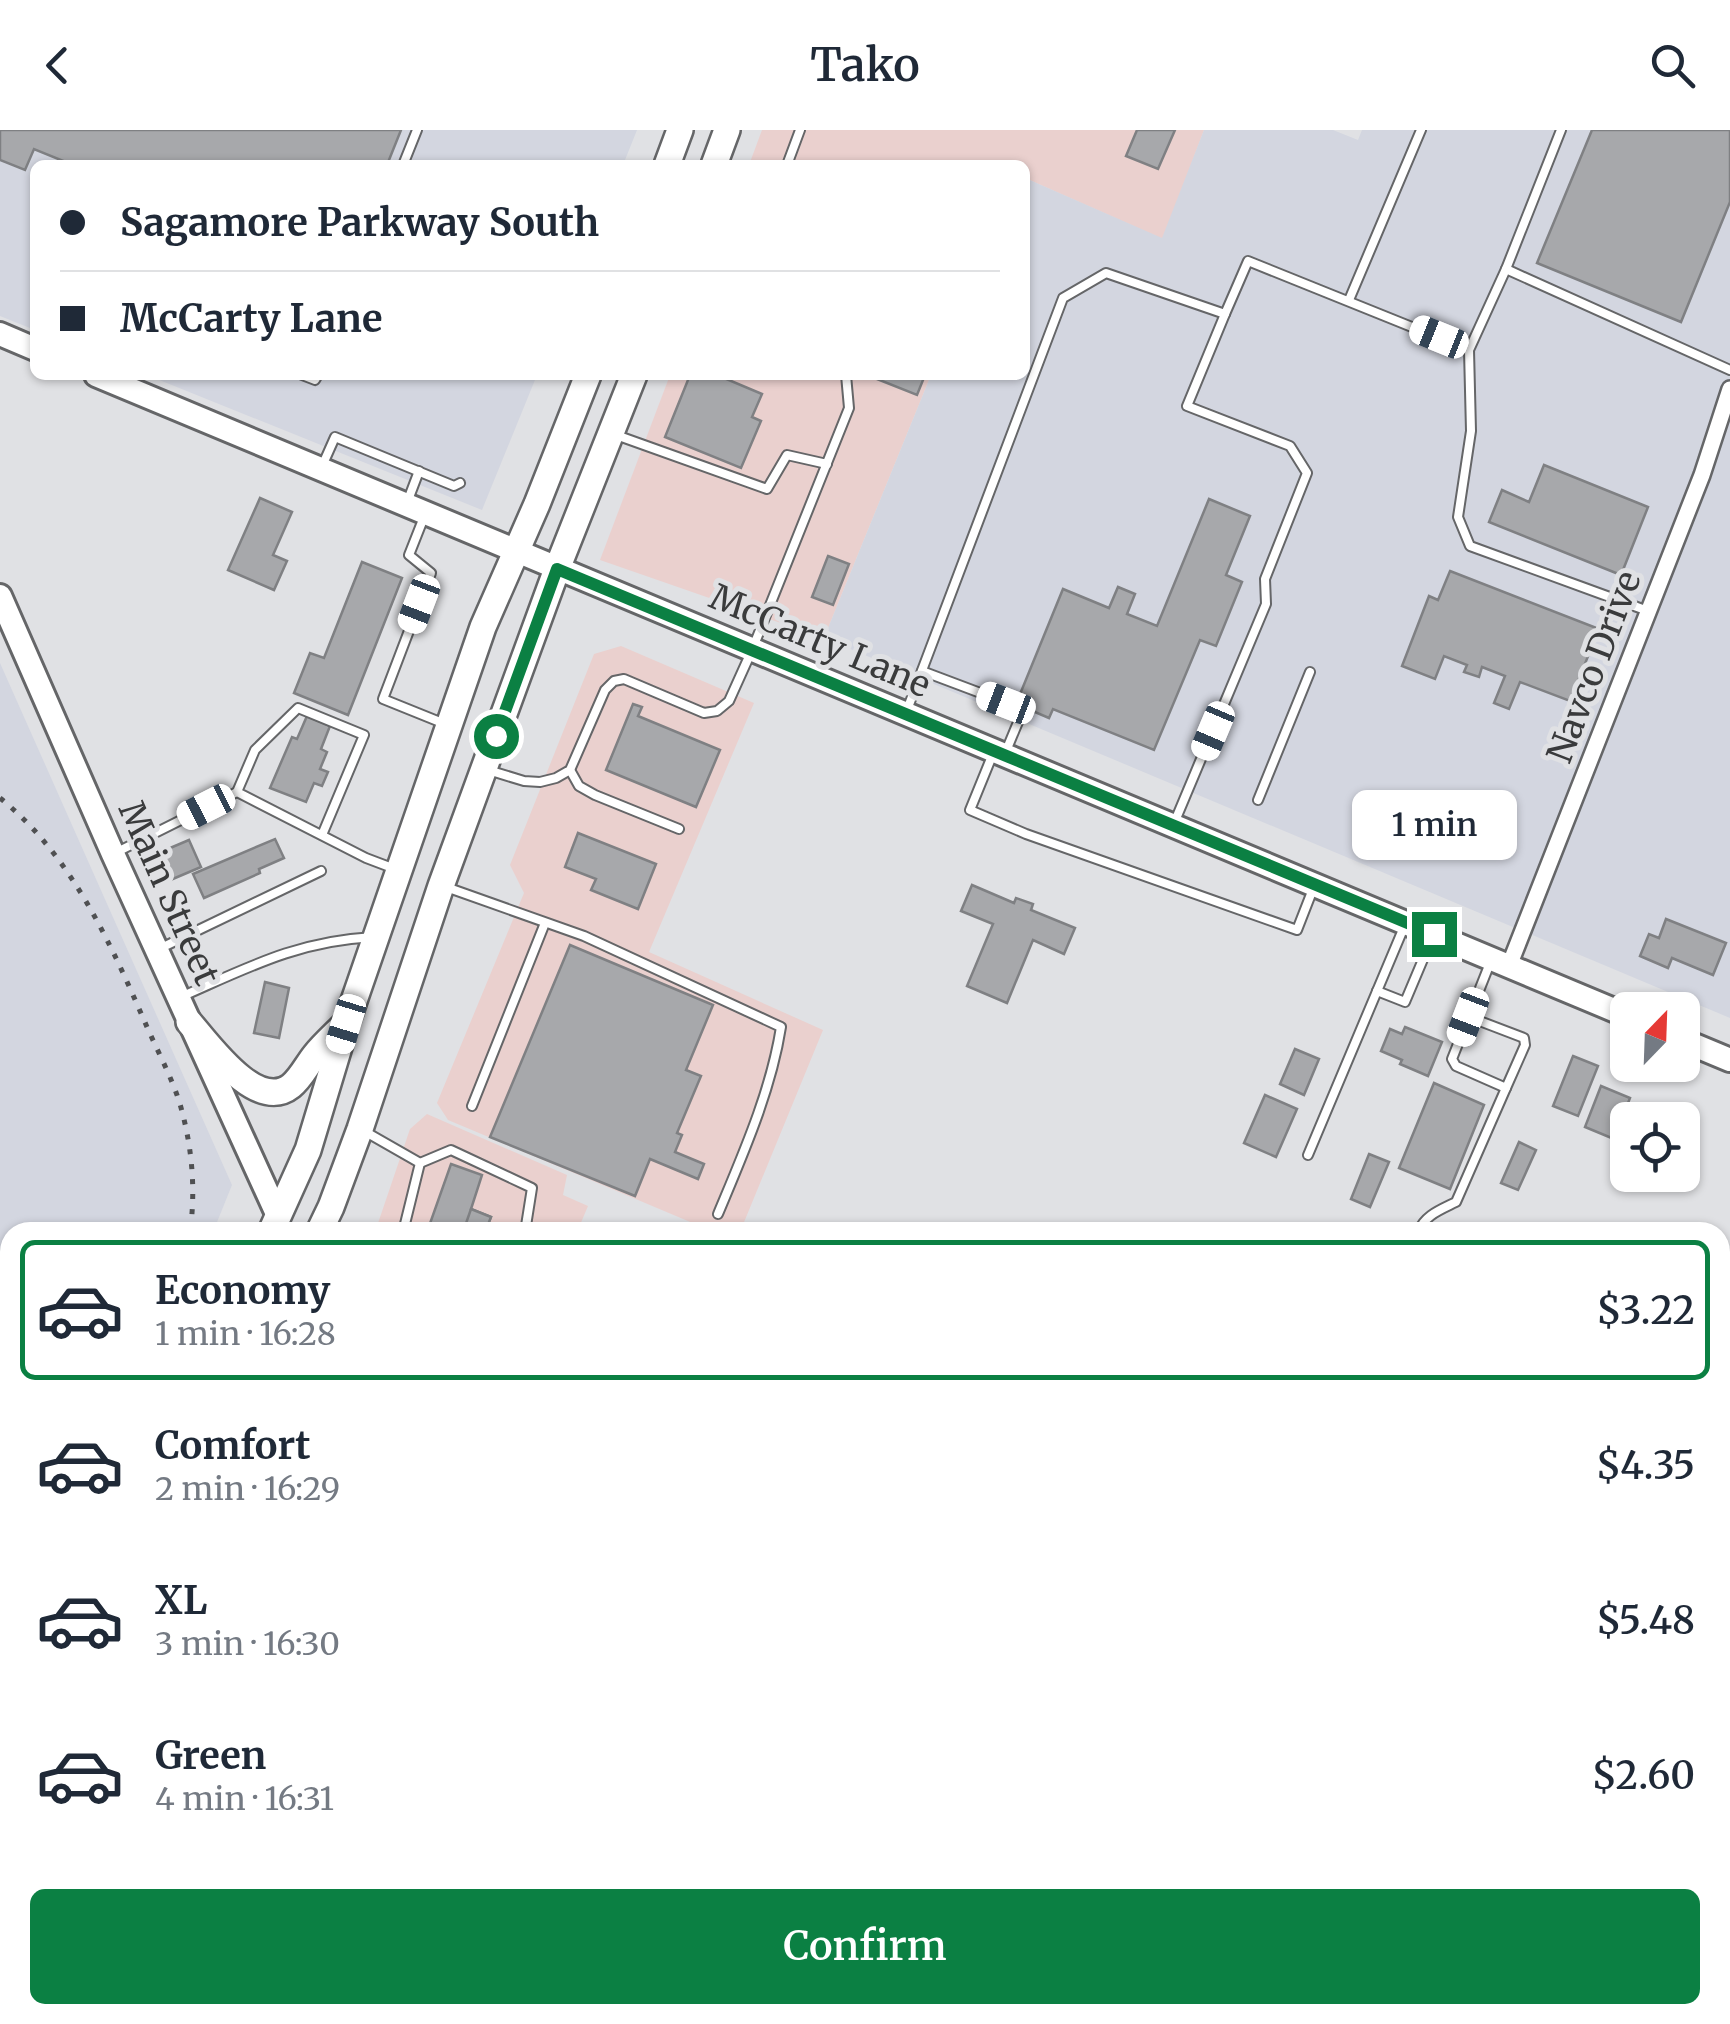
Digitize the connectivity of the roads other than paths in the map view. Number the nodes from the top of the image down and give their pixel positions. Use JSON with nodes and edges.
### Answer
{"nodes":[{"id":1,"x":417,"y":130,"type":"edge"},
{"id":2,"x":680,"y":130,"type":"edge"},
{"id":3,"x":727,"y":130,"type":"edge"},
{"id":4,"x":800,"y":130,"type":"edge"},
{"id":5,"x":1421,"y":130,"type":"edge"},
{"id":6,"x":1562,"y":130,"type":"edge"},
{"id":7,"x":405,"y":160,"type":"edge"},
{"id":8,"x":669,"y":160,"type":"edge"},
{"id":9,"x":716,"y":160,"type":"edge"},
{"id":10,"x":789,"y":160,"type":"edge"},
{"id":11,"x":1506,"y":269,"type":"junction"},
{"id":12,"x":1350,"y":300,"type":"junction"},
{"id":13,"x":1224,"y":314,"type":"junction"},
{"id":14,"x":0,"y":334,"type":"edge"},
{"id":15,"x":30,"y":347,"type":"edge"},
{"id":16,"x":1469,"y":350,"type":"junction"},
{"id":17,"x":1730,"y":370,"type":"edge"},
{"id":18,"x":108,"y":380,"type":"edge"},
{"id":19,"x":586,"y":380,"type":"edge"},
{"id":20,"x":632,"y":380,"type":"edge"},
{"id":21,"x":846,"y":380,"type":"edge"},
{"id":22,"x":1730,"y":389,"type":"edge"},
{"id":23,"x":612,"y":433,"type":"junction"},
{"id":24,"x":827,"y":464,"type":"junction"},
{"id":25,"x":321,"y":470,"type":"junction"},
{"id":26,"x":419,"y":472,"type":"junction"},
{"id":27,"x":460,"y":483,"type":"dead end"},
{"id":28,"x":416,"y":510,"type":"junction"},
{"id":29,"x":516,"y":552,"type":"junction"},
{"id":30,"x":557,"y":569,"type":"junction"},
{"id":31,"x":0,"y":596,"type":"edge"},
{"id":32,"x":1648,"y":612,"type":"junction"},
{"id":33,"x":752,"y":650,"type":"junction"},
{"id":34,"x":922,"y":671,"type":"junction"},
{"id":35,"x":1310,"y":672,"type":"dead end"},
{"id":36,"x":906,"y":714,"type":"junction"},
{"id":37,"x":450,"y":726,"type":"junction"},
{"id":38,"x":999,"y":753,"type":"junction"},
{"id":39,"x":484,"y":769,"type":"junction"},
{"id":40,"x":570,"y":770,"type":"junction"},
{"id":41,"x":237,"y":792,"type":"junction"},
{"id":42,"x":1258,"y":800,"type":"dead end"},
{"id":43,"x":1173,"y":826,"type":"junction"},
{"id":44,"x":679,"y":829,"type":"dead end"},
{"id":45,"x":322,"y":835,"type":"junction"},
{"id":46,"x":113,"y":854,"type":"junction"},
{"id":47,"x":399,"y":870,"type":"junction"},
{"id":48,"x":321,"y":871,"type":"dead end"},
{"id":49,"x":1315,"y":885,"type":"junction"},
{"id":50,"x":442,"y":886,"type":"junction"},
{"id":51,"x":545,"y":923,"type":"junction"},
{"id":52,"x":1406,"y":923,"type":"junction"},
{"id":53,"x":1434,"y":934,"type":"junction"},
{"id":54,"x":376,"y":937,"type":"junction"},
{"id":55,"x":156,"y":950,"type":"junction"},
{"id":56,"x":1500,"y":962,"type":"junction"},
{"id":57,"x":1377,"y":991,"type":"junction"},
{"id":58,"x":1610,"y":1008,"type":"edge"},
{"id":59,"x":184,"y":1010,"type":"junction"},
{"id":60,"x":1468,"y":1017,"type":"junction"},
{"id":61,"x":346,"y":1024,"type":"junction"},
{"id":62,"x":1700,"y":1048,"type":"edge"},
{"id":63,"x":1730,"y":1060,"type":"edge"},
{"id":64,"x":1506,"y":1088,"type":"junction"},
{"id":65,"x":472,"y":1106,"type":"dead end"},
{"id":66,"x":360,"y":1129,"type":"junction"},
{"id":67,"x":1308,"y":1156,"type":"dead end"},
{"id":68,"x":420,"y":1162,"type":"junction"},
{"id":69,"x":718,"y":1214,"type":"dead end"},
{"id":70,"x":277,"y":1222,"type":"edge"},
{"id":71,"x":281,"y":1222,"type":"edge"},
{"id":72,"x":324,"y":1222,"type":"edge"},
{"id":73,"x":405,"y":1222,"type":"edge"},
{"id":74,"x":527,"y":1222,"type":"edge"},
{"id":75,"x":1424,"y":1222,"type":"edge"}],
"edges":[{"from":1,"to":7,"type":"lane"},
{"from":2,"to":8,"type":"main road"},
{"from":3,"to":9,"type":"main road"},
{"from":4,"to":10,"type":"lane"},
{"from":5,"to":12,"type":"lane"},
{"from":6,"to":11,"type":"lane"},
{"from":11,"to":16,"type":"lane"},
{"from":11,"to":17,"type":"lane"},
{"from":12,"to":13,"type":"lane"},
{"from":12,"to":16,"type":"lane"},
{"from":13,"to":34,"type":"lane"},
{"from":13,"to":43,"type":"lane"},
{"from":14,"to":15,"type":"main road"},
{"from":16,"to":32,"type":"lane"},
{"from":18,"to":25,"type":"main road","name":"McCarty Lane"},
{"from":19,"to":29,"type":"main road"},
{"from":20,"to":23,"type":"main road"},
{"from":21,"to":24,"type":"lane"},
{"from":22,"to":32,"type":"street","name":"Navco Drive"},
{"from":23,"to":24,"type":"lane"},
{"from":23,"to":30,"type":"main road"},
{"from":24,"to":33,"type":"lane"},
{"from":25,"to":26,"type":"lane"},
{"from":25,"to":28,"type":"main road","name":"McCarty Lane"},
{"from":26,"to":27,"type":"lane"},
{"from":26,"to":28,"type":"lane"},
{"from":28,"to":29,"type":"main road","name":"McCarty Lane"},
{"from":28,"to":37,"type":"lane"},
{"from":29,"to":30,"type":"main road","name":"McCarty Lane"},
{"from":29,"to":37,"type":"main road"},
{"from":30,"to":33,"type":"main road","name":"McCarty Lane"},
{"from":30,"to":39,"type":"main road"},
{"from":31,"to":46,"type":"main road","name":"Main Street"},
{"from":32,"to":56,"type":"street","name":"Navco Drive"},
{"from":33,"to":36,"type":"main road","name":"McCarty Lane"},
{"from":33,"to":40,"type":"lane"},
{"from":34,"to":36,"type":"lane"},
{"from":34,"to":38,"type":"lane"},
{"from":35,"to":42,"type":"lane"},
{"from":36,"to":38,"type":"main road","name":"McCarty Lane"},
{"from":37,"to":47,"type":"main road"},
{"from":38,"to":43,"type":"main road","name":"McCarty Lane"},
{"from":38,"to":49,"type":"lane"},
{"from":39,"to":40,"type":"lane"},
{"from":39,"to":50,"type":"main road"},
{"from":40,"to":44,"type":"lane"},
{"from":41,"to":45,"type":"lane"},
{"from":41,"to":45,"type":"lane"},
{"from":41,"to":46,"type":"lane"},
{"from":43,"to":49,"type":"main road","name":"McCarty Lane"},
{"from":45,"to":47,"type":"lane"},
{"from":46,"to":55,"type":"main road","name":"Main Street"},
{"from":47,"to":54,"type":"main road"},
{"from":48,"to":55,"type":"lane"},
{"from":49,"to":52,"type":"main road","name":"McCarty Lane"},
{"from":50,"to":51,"type":"lane"},
{"from":50,"to":66,"type":"main road"},
{"from":51,"to":65,"type":"lane"},
{"from":51,"to":69,"type":"lane"},
{"from":52,"to":53,"type":"main road","name":"McCarty Lane"},
{"from":52,"to":57,"type":"lane"},
{"from":53,"to":56,"type":"main road","name":"McCarty Lane"},
{"from":53,"to":57,"type":"lane"},
{"from":54,"to":59,"type":"lane"},
{"from":54,"to":61,"type":"main road"},
{"from":55,"to":59,"type":"main road","name":"Main Street"},
{"from":56,"to":58,"type":"main road","name":"McCarty Lane"},
{"from":56,"to":60,"type":"lane"},
{"from":57,"to":67,"type":"lane"},
{"from":59,"to":61,"type":"main road"},
{"from":59,"to":70,"type":"main road","name":"Main Street"},
{"from":60,"to":64,"type":"lane"},
{"from":60,"to":64,"type":"lane"},
{"from":61,"to":71,"type":"main road"},
{"from":62,"to":63,"type":"main road"},
{"from":64,"to":75,"type":"lane"},
{"from":66,"to":68,"type":"lane"},
{"from":66,"to":72,"type":"main road"},
{"from":68,"to":73,"type":"lane"},
{"from":68,"to":74,"type":"lane"}]}
